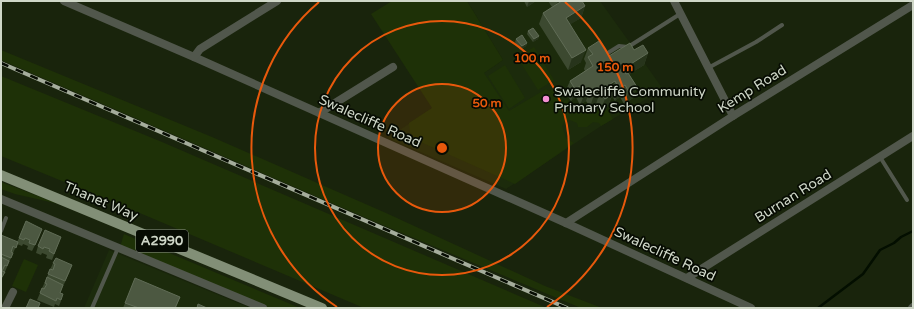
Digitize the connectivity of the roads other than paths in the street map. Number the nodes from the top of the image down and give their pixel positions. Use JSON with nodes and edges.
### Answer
{"nodes":[{"id":1,"x":65,"y":1,"type":"edge"},
{"id":2,"x":277,"y":1,"type":"edge"},
{"id":3,"x":674,"y":1,"type":"edge"},
{"id":4,"x":913,"y":5,"type":"edge"},
{"id":5,"x":680,"y":14,"type":"junction"},
{"id":6,"x":782,"y":26,"type":"dead end"},
{"id":7,"x":603,"y":56,"type":"edge"},
{"id":8,"x":194,"y":57,"type":"junction"},
{"id":9,"x":392,"y":67,"type":"dead end"},
{"id":10,"x":708,"y":68,"type":"junction"},
{"id":11,"x":320,"y":113,"type":"junction"},
{"id":12,"x":733,"y":116,"type":"junction"},
{"id":13,"x":913,"y":136,"type":"edge"},
{"id":14,"x":880,"y":156,"type":"junction"},
{"id":15,"x":1,"y":175,"type":"edge"},
{"id":16,"x":1,"y":199,"type":"edge"},
{"id":17,"x":907,"y":200,"type":"dead end"},
{"id":18,"x":6,"y":218,"type":"dead end"},
{"id":19,"x":566,"y":223,"type":"junction"},
{"id":20,"x":1,"y":231,"type":"edge"},
{"id":21,"x":118,"y":247,"type":"junction"},
{"id":22,"x":687,"y":278,"type":"junction"},
{"id":23,"x":13,"y":292,"type":"dead end"},
{"id":24,"x":1,"y":305,"type":"edge"},
{"id":25,"x":753,"y":307,"type":"edge"},
{"id":26,"x":5,"y":308,"type":"edge"},
{"id":27,"x":92,"y":308,"type":"edge"},
{"id":28,"x":263,"y":308,"type":"edge"},
{"id":29,"x":322,"y":308,"type":"edge"}],
"edges":[{"from":1,"to":8,"type":"street","name":"Swalecliffe Road"},
{"from":2,"to":8,"type":"street"},
{"from":3,"to":5,"type":"street"},
{"from":4,"to":12,"type":"street","name":"Kemp Road"},
{"from":5,"to":7,"type":"lane"},
{"from":5,"to":10,"type":"street"},
{"from":6,"to":10,"type":"lane"},
{"from":8,"to":11,"type":"street","name":"Swalecliffe Road"},
{"from":9,"to":11,"type":"street"},
{"from":10,"to":12,"type":"street"},
{"from":11,"to":19,"type":"street","name":"Swalecliffe Road"},
{"from":12,"to":19,"type":"street","name":"Kemp Road"},
{"from":13,"to":14,"type":"street","name":"Burnan Road"},
{"from":14,"to":17,"type":"lane"},
{"from":14,"to":22,"type":"street","name":"Burnan Road"},
{"from":15,"to":29,"type":"main road","name":"Thanet Way","number":"A2990"},
{"from":16,"to":21,"type":"street"},
{"from":18,"to":20,"type":"lane"},
{"from":19,"to":22,"type":"street","name":"Swalecliffe Road"},
{"from":21,"to":27,"type":"lane"},
{"from":21,"to":28,"type":"street"},
{"from":22,"to":25,"type":"street","name":"Swalecliffe Road"},
{"from":23,"to":26,"type":"street"},
{"from":24,"to":26,"type":"street"}]}
